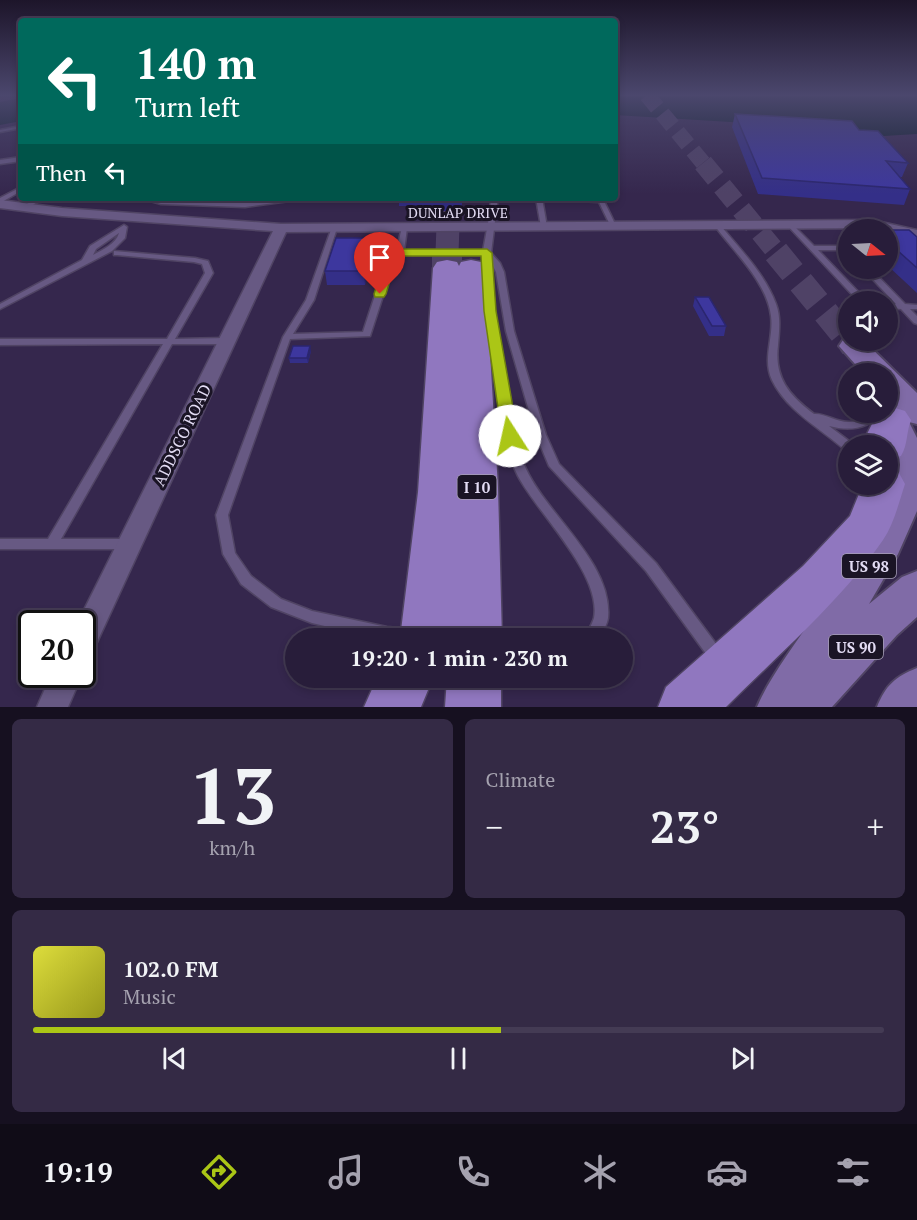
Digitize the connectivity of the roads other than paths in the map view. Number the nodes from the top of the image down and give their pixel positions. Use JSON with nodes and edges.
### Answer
{"nodes":[{"id":1,"x":16,"y":128,"type":"edge"},
{"id":2,"x":0,"y":131,"type":"edge"},
{"id":3,"x":18,"y":159,"type":"edge"},
{"id":4,"x":0,"y":162,"type":"edge"},
{"id":5,"x":18,"y":191,"type":"edge"},
{"id":6,"x":36,"y":201,"type":"edge"},
{"id":7,"x":156,"y":201,"type":"edge"},
{"id":8,"x":275,"y":201,"type":"edge"},
{"id":9,"x":494,"y":201,"type":"edge"},
{"id":10,"x":540,"y":201,"type":"edge"},
{"id":11,"x":601,"y":201,"type":"edge"},
{"id":12,"x":0,"y":202,"type":"edge"},
{"id":13,"x":23,"y":208,"type":"junction"},
{"id":14,"x":130,"y":223,"type":"junction"},
{"id":15,"x":790,"y":225,"type":"junction"},
{"id":16,"x":613,"y":226,"type":"junction"},
{"id":17,"x":718,"y":226,"type":"junction"},
{"id":18,"x":490,"y":227,"type":"junction"},
{"id":19,"x":544,"y":227,"type":"junction"},
{"id":20,"x":281,"y":228,"type":"junction"},
{"id":21,"x":334,"y":228,"type":"junction"},
{"id":22,"x":404,"y":228,"type":"junction"},
{"id":23,"x":917,"y":234,"type":"edge"},
{"id":24,"x":813,"y":248,"type":"junction"},
{"id":25,"x":838,"y":248,"type":"edge"},
{"id":26,"x":117,"y":253,"type":"dead end"},
{"id":27,"x":400,"y":253,"type":"junction"},
{"id":28,"x":468,"y":263,"type":"junction"},
{"id":29,"x":876,"y":279,"type":"edge"},
{"id":30,"x":854,"y":291,"type":"edge"},
{"id":31,"x":0,"y":307,"type":"edge"},
{"id":32,"x":898,"y":307,"type":"edge"},
{"id":33,"x":903,"y":307,"type":"junction"},
{"id":34,"x":917,"y":307,"type":"edge"},
{"id":35,"x":917,"y":321,"type":"edge"},
{"id":36,"x":287,"y":337,"type":"junction"},
{"id":37,"x":227,"y":341,"type":"junction"},
{"id":38,"x":0,"y":342,"type":"edge"},
{"id":39,"x":170,"y":342,"type":"junction"},
{"id":40,"x":802,"y":410,"type":"junction"},
{"id":41,"x":867,"y":423,"type":"edge"},
{"id":42,"x":894,"y":423,"type":"edge"},
{"id":43,"x":838,"y":438,"type":"edge"},
{"id":44,"x":873,"y":502,"type":"edge"},
{"id":45,"x":0,"y":544,"type":"edge"},
{"id":46,"x":52,"y":544,"type":"junction"},
{"id":47,"x":130,"y":544,"type":"junction"},
{"id":48,"x":917,"y":590,"type":"edge"},
{"id":49,"x":96,"y":614,"type":"edge"},
{"id":50,"x":361,"y":628,"type":"edge"},
{"id":51,"x":420,"y":628,"type":"edge"},
{"id":52,"x":476,"y":628,"type":"edge"},
{"id":53,"x":599,"y":628,"type":"edge"},
{"id":54,"x":726,"y":669,"type":"junction"},
{"id":55,"x":61,"y":688,"type":"edge"},
{"id":56,"x":473,"y":688,"type":"edge"},
{"id":57,"x":917,"y":692,"type":"edge"},
{"id":58,"x":52,"y":707,"type":"edge"},
{"id":59,"x":472,"y":707,"type":"edge"},
{"id":60,"x":686,"y":707,"type":"edge"},
{"id":61,"x":781,"y":707,"type":"edge"},
{"id":62,"x":799,"y":707,"type":"edge"},
{"id":63,"x":901,"y":707,"type":"edge"}],
"edges":[{"from":1,"to":2,"type":"lane"},
{"from":3,"to":4,"type":"lane"},
{"from":5,"to":12,"type":"lane"},
{"from":6,"to":13,"type":"lane"},
{"from":7,"to":8,"type":"lane"},
{"from":9,"to":18,"type":"lane"},
{"from":10,"to":19,"type":"lane"},
{"from":11,"to":16,"type":"lane"},
{"from":12,"to":13,"type":"street","name":"DUNLAP DRIVE"},
{"from":13,"to":14,"type":"street","name":"DUNLAP DRIVE"},
{"from":14,"to":20,"type":"street","name":"DUNLAP DRIVE"},
{"from":14,"to":31,"type":"lane"},
{"from":15,"to":17,"type":"street","name":"DUNLAP DRIVE"},
{"from":15,"to":23,"type":"street","name":"DUNLAP DRIVE"},
{"from":15,"to":24,"type":"lane"},
{"from":16,"to":17,"type":"street","name":"DUNLAP DRIVE"},
{"from":16,"to":19,"type":"street","name":"DUNLAP DRIVE"},
{"from":17,"to":40,"type":"lane"},
{"from":18,"to":19,"type":"street","name":"DUNLAP DRIVE"},
{"from":18,"to":22,"type":"street","name":"DUNLAP DRIVE"},
{"from":18,"to":28,"type":"lane"},
{"from":20,"to":21,"type":"street","name":"DUNLAP DRIVE"},
{"from":20,"to":37,"type":"street","name":"ADDSCO ROAD"},
{"from":21,"to":22,"type":"street","name":"DUNLAP DRIVE"},
{"from":21,"to":36,"type":"lane"},
{"from":22,"to":27,"type":"lane"},
{"from":24,"to":25,"type":"lane"},
{"from":24,"to":30,"type":"lane"},
{"from":26,"to":39,"type":"lane"},
{"from":27,"to":28,"type":"lane"},
{"from":27,"to":36,"type":"lane"},
{"from":28,"to":51,"type":"highway","number":"I 10"},
{"from":28,"to":52,"type":"highway","number":"I 10"},
{"from":28,"to":53,"type":"lane"},
{"from":28,"to":54,"type":"lane"},
{"from":29,"to":33,"type":"lane"},
{"from":32,"to":33,"type":"lane"},
{"from":33,"to":34,"type":"lane"},
{"from":33,"to":35,"type":"lane"},
{"from":36,"to":50,"type":"lane"},
{"from":37,"to":39,"type":"lane"},
{"from":37,"to":47,"type":"street","name":"ADDSCO ROAD"},
{"from":38,"to":39,"type":"lane"},
{"from":39,"to":46,"type":"lane"},
{"from":40,"to":41,"type":"lane"},
{"from":40,"to":43,"type":"lane"},
{"from":42,"to":61,"type":"main road","number":"US 98"},
{"from":44,"to":54,"type":"highway"},
{"from":45,"to":46,"type":"lane"},
{"from":46,"to":47,"type":"lane"},
{"from":47,"to":49,"type":"street","name":"ADDSCO ROAD"},
{"from":48,"to":62,"type":"main road","number":"US 90"},
{"from":54,"to":60,"type":"highway"},
{"from":55,"to":58,"type":"street"},
{"from":56,"to":59,"type":"highway"},
{"from":57,"to":63,"type":"main road"}]}
